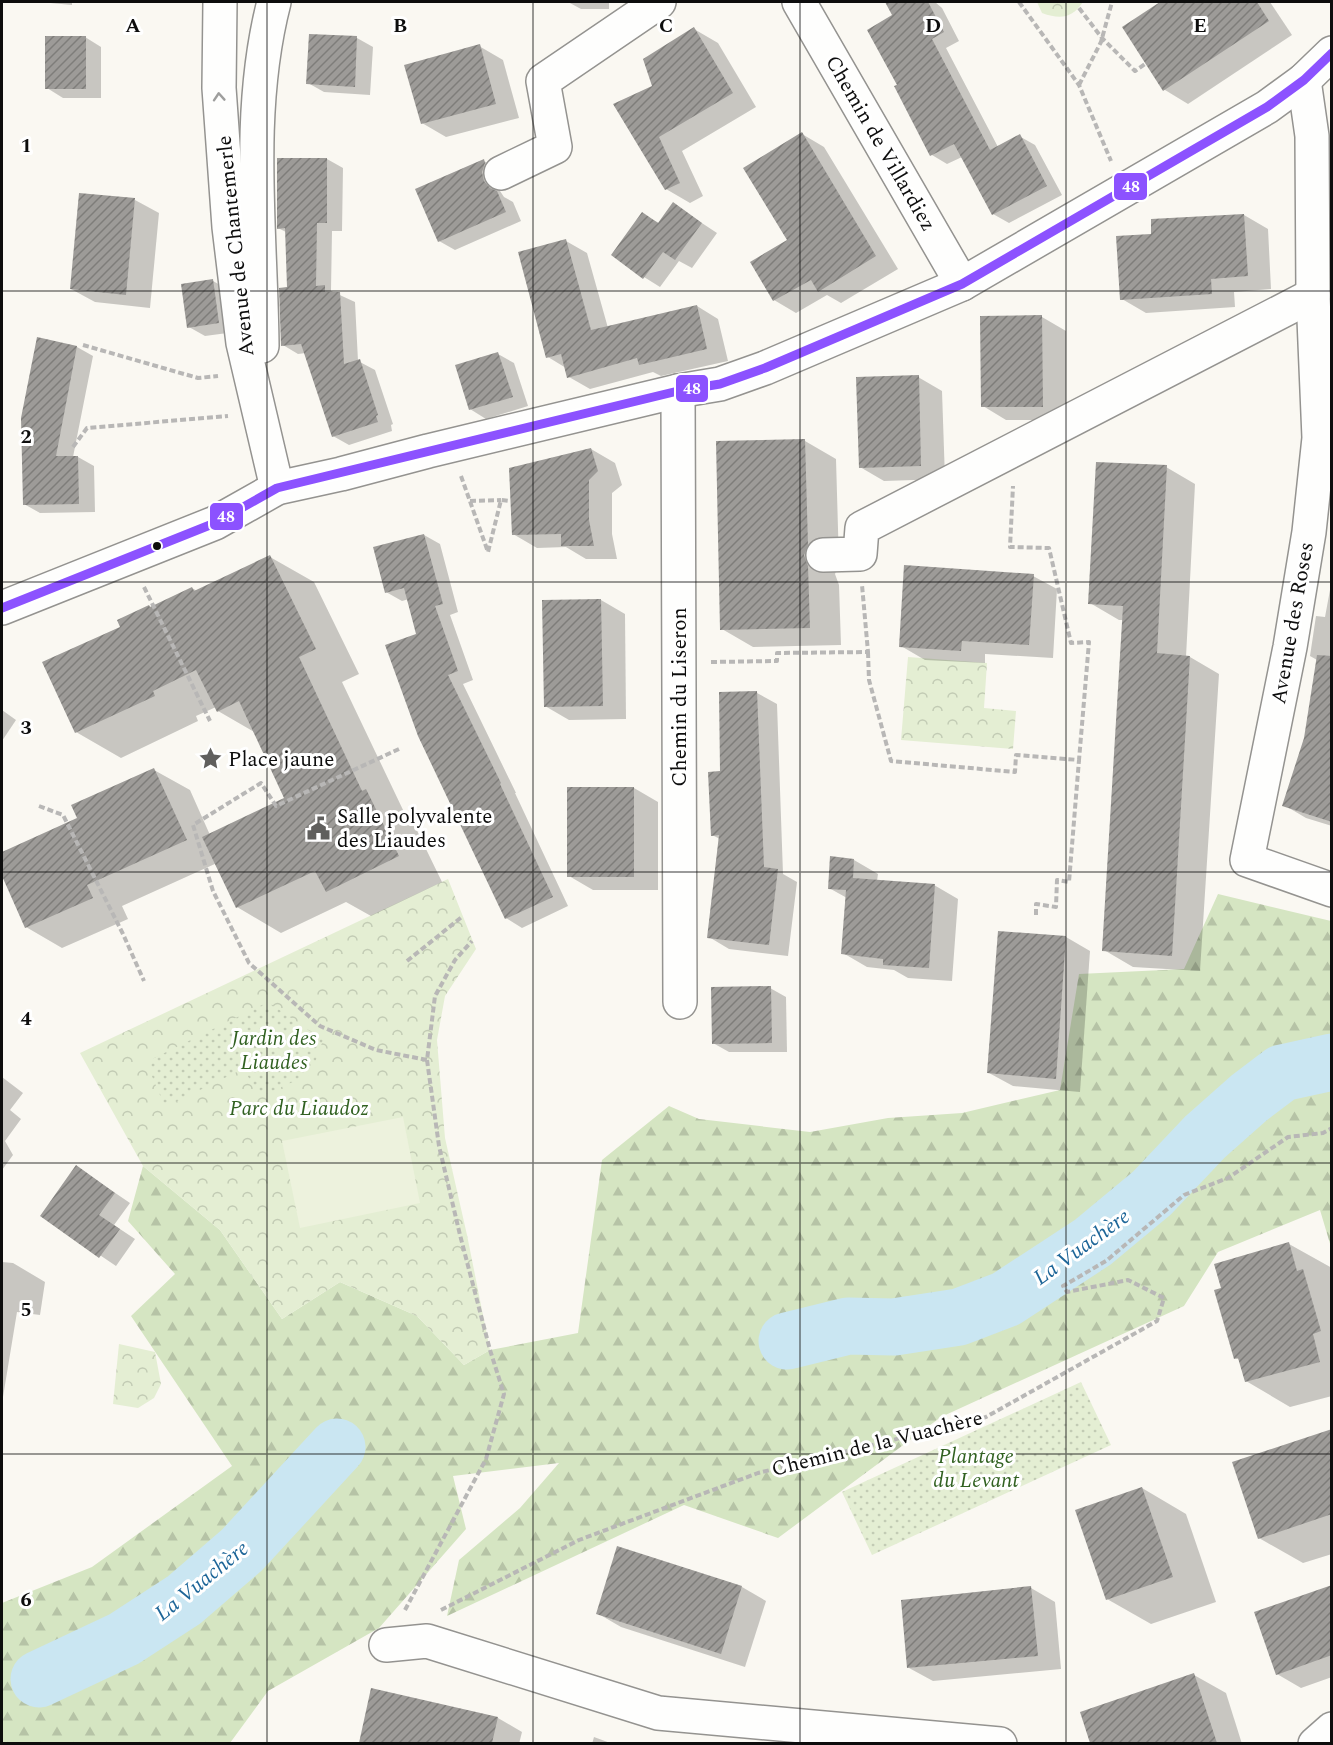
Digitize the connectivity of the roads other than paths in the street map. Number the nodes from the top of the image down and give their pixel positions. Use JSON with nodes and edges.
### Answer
{"nodes":[{"id":1,"x":220,"y":2,"type":"edge"},
{"id":2,"x":274,"y":2,"type":"edge"},
{"id":3,"x":659,"y":2,"type":"edge"},
{"id":4,"x":799,"y":2,"type":"edge"},
{"id":5,"x":1332,"y":53,"type":"edge"},
{"id":6,"x":1304,"y":80,"type":"junction"},
{"id":7,"x":501,"y":173,"type":"dead end"},
{"id":8,"x":962,"y":284,"type":"junction"},
{"id":9,"x":1313,"y":295,"type":"junction"},
{"id":10,"x":678,"y":392,"type":"junction"},
{"id":11,"x":262,"y":425,"type":"junction"},
{"id":12,"x":277,"y":488,"type":"junction"},
{"id":13,"x":823,"y":555,"type":"dead end"},
{"id":14,"x":2,"y":608,"type":"edge"},
{"id":15,"x":1332,"y":890,"type":"edge"},
{"id":16,"x":680,"y":1002,"type":"dead end"},
{"id":17,"x":386,"y":1645,"type":"dead end"},
{"id":18,"x":1332,"y":1729,"type":"edge"},
{"id":19,"x":1000,"y":1743,"type":"edge"},
{"id":20,"x":1315,"y":1743,"type":"edge"}],
"edges":[{"from":11,"to":1,"type":"street","name":"Avenue de Chantemerle","one_way":true},
{"from":2,"to":11,"type":"street"},
{"from":3,"to":7,"type":"street"},
{"from":4,"to":8,"type":"street","name":"Chemin de Villardiez"},
{"from":5,"to":6,"type":"street"},
{"from":6,"to":8,"type":"street"},
{"from":6,"to":9,"type":"street","name":"Avenue des Roses"},
{"from":8,"to":10,"type":"street"},
{"from":9,"to":13,"type":"street"},
{"from":9,"to":15,"type":"street","name":"Avenue des Roses"},
{"from":10,"to":12,"type":"street"},
{"from":10,"to":16,"type":"street","name":"Chemin du Liseron"},
{"from":11,"to":12,"type":"street","name":"Avenue de Chantemerle"},
{"from":12,"to":14,"type":"street"},
{"from":17,"to":19,"type":"street"},
{"from":18,"to":20,"type":"street"}]}
